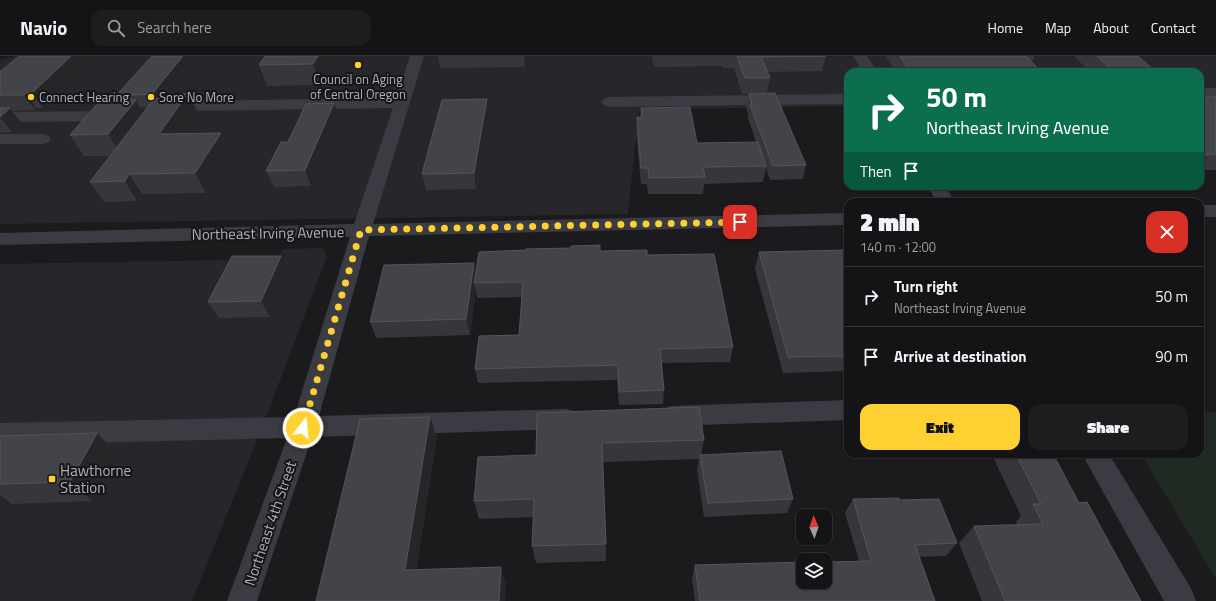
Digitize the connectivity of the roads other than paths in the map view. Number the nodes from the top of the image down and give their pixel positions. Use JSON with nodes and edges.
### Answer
{"nodes":[{"id":1,"x":417,"y":56,"type":"edge"},
{"id":2,"x":860,"y":56,"type":"edge"},
{"id":3,"x":868,"y":68,"type":"edge"},
{"id":4,"x":1204,"y":93,"type":"edge"},
{"id":5,"x":1216,"y":93,"type":"edge"},
{"id":6,"x":844,"y":99,"type":"edge"},
{"id":7,"x":609,"y":102,"type":"dead end"},
{"id":8,"x":402,"y":103,"type":"junction"},
{"id":9,"x":128,"y":115,"type":"edge"},
{"id":10,"x":151,"y":115,"type":"edge"},
{"id":11,"x":0,"y":117,"type":"edge"},
{"id":12,"x":0,"y":139,"type":"edge"},
{"id":13,"x":43,"y":139,"type":"dead end"},
{"id":14,"x":1204,"y":211,"type":"edge"},
{"id":15,"x":1216,"y":211,"type":"edge"},
{"id":16,"x":844,"y":219,"type":"edge"},
{"id":17,"x":361,"y":230,"type":"junction"},
{"id":18,"x":0,"y":239,"type":"edge"},
{"id":19,"x":844,"y":410,"type":"edge"},
{"id":20,"x":651,"y":416,"type":"edge"},
{"id":21,"x":588,"y":418,"type":"edge"},
{"id":22,"x":303,"y":428,"type":"junction"},
{"id":23,"x":0,"y":434,"type":"edge"},
{"id":24,"x":1097,"y":458,"type":"edge"},
{"id":25,"x":242,"y":601,"type":"edge"},
{"id":26,"x":1181,"y":601,"type":"edge"}],
"edges":[{"from":1,"to":8,"type":"street","name":"Northeast 4th Street"},
{"from":2,"to":3,"type":"street"},
{"from":4,"to":5,"type":"street"},
{"from":6,"to":7,"type":"street"},
{"from":8,"to":10,"type":"street"},
{"from":8,"to":17,"type":"street","name":"Northeast 4th Street"},
{"from":9,"to":11,"type":"street"},
{"from":12,"to":13,"type":"street"},
{"from":14,"to":15,"type":"street"},
{"from":16,"to":17,"type":"street","name":"Northeast Irving Avenue"},
{"from":17,"to":18,"type":"street","name":"Northeast Irving Avenue"},
{"from":17,"to":22,"type":"street","name":"Northeast 4th Street"},
{"from":19,"to":20,"type":"street"},
{"from":21,"to":22,"type":"street"},
{"from":22,"to":23,"type":"street"},
{"from":22,"to":25,"type":"street","name":"Northeast 4th Street"},
{"from":24,"to":26,"type":"street"}]}
